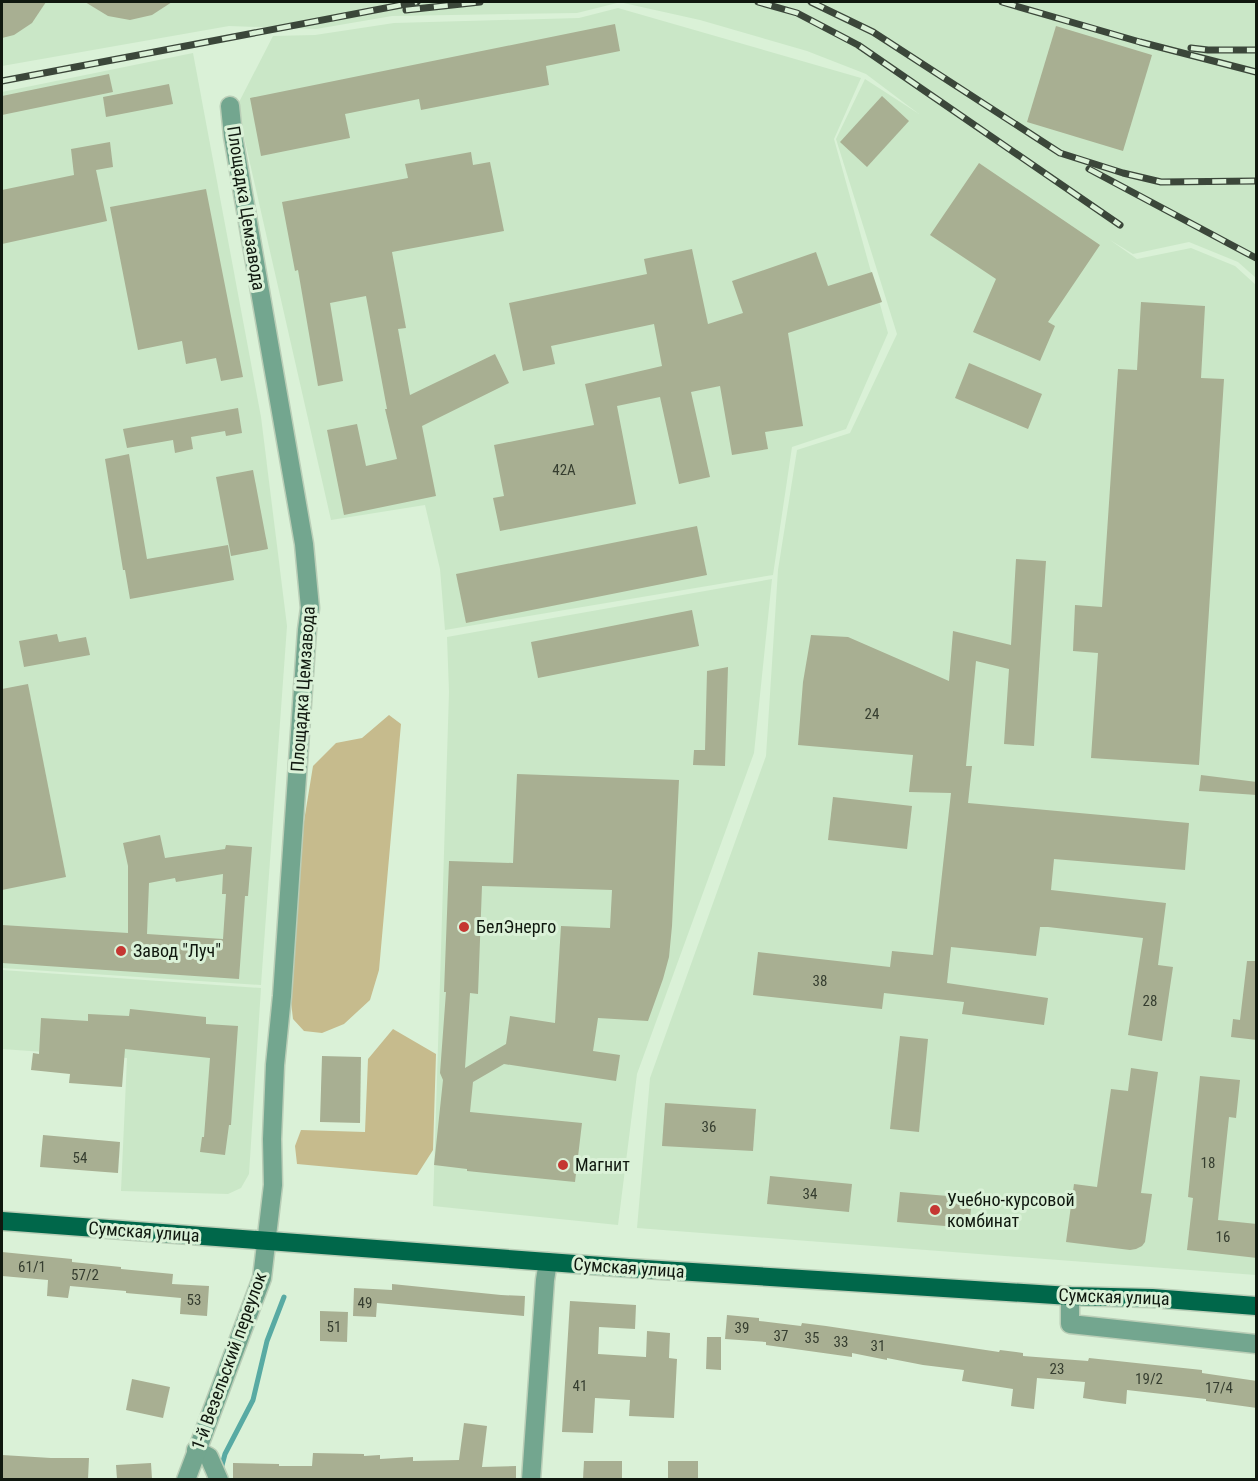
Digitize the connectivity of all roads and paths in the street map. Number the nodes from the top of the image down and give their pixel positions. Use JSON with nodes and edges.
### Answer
{"nodes":[{"id":1,"x":230,"y":106,"type":"dead end"},
{"id":2,"x":2,"y":1221,"type":"edge"},
{"id":3,"x":266,"y":1241,"type":"junction"},
{"id":4,"x":548,"y":1262,"type":"junction"},
{"id":5,"x":1070,"y":1296,"type":"junction"},
{"id":6,"x":1257,"y":1306,"type":"edge"},
{"id":7,"x":1257,"y":1344,"type":"edge"},
{"id":8,"x":196,"y":1450,"type":"junction"},
{"id":9,"x":186,"y":1479,"type":"edge"},
{"id":10,"x":219,"y":1479,"type":"edge"},
{"id":11,"x":531,"y":1479,"type":"edge"}],
"edges":[{"from":1,"to":3,"type":"street","name":"Площадка Цемзавода"},
{"from":2,"to":3,"type":"main road","name":"Сумская улица"},
{"from":3,"to":4,"type":"main road","name":"Сумская улица"},
{"from":3,"to":8,"type":"street","name":"1-й Везельский переулок"},
{"from":4,"to":5,"type":"main road","name":"Сумская улица"},
{"from":4,"to":11,"type":"street"},
{"from":5,"to":6,"type":"main road","name":"Сумская улица"},
{"from":5,"to":7,"type":"street"},
{"from":8,"to":9,"type":"street","name":"1-й Везельский переулок"},
{"from":8,"to":10,"type":"street"}]}
